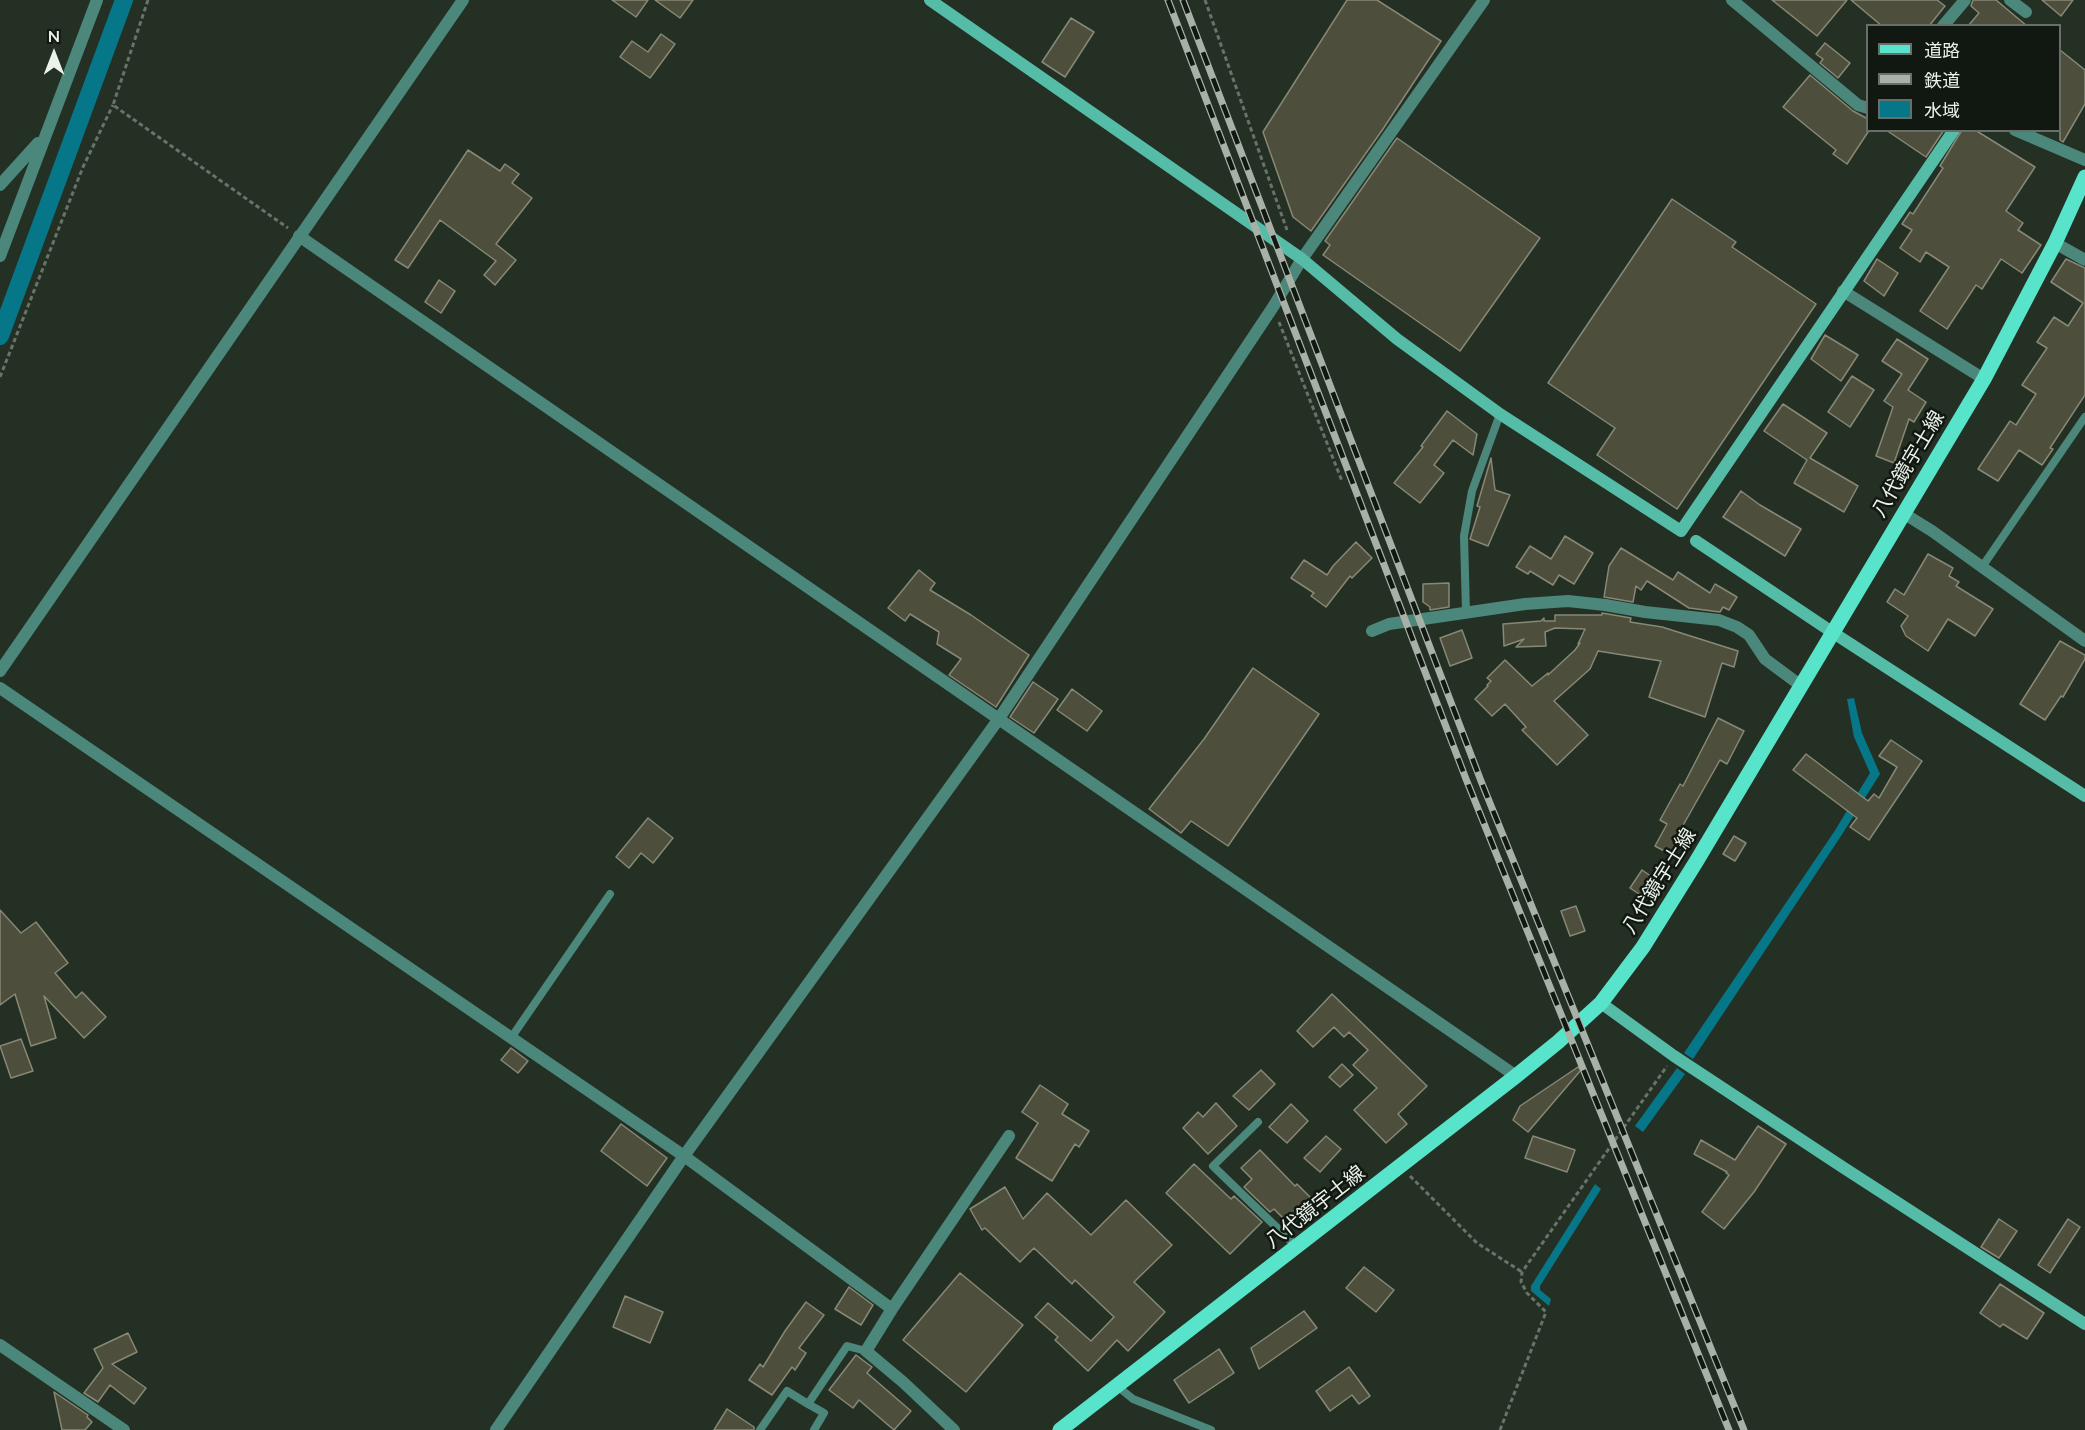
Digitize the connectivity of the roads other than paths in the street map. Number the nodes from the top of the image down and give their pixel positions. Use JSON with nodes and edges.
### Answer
{"nodes":[{"id":1,"x":97,"y":0,"type":"edge"},
{"id":2,"x":463,"y":0,"type":"edge"},
{"id":3,"x":930,"y":0,"type":"edge"},
{"id":4,"x":1484,"y":0,"type":"edge"},
{"id":5,"x":1732,"y":0,"type":"edge"},
{"id":6,"x":1965,"y":0,"type":"edge"},
{"id":7,"x":2010,"y":0,"type":"edge"},
{"id":8,"x":2026,"y":12,"type":"dead end"},
{"id":9,"x":1945,"y":24,"type":"edge"},
{"id":10,"x":1866,"y":107,"type":"edge"},
{"id":11,"x":1953,"y":132,"type":"edge"},
{"id":12,"x":2020,"y":132,"type":"edge"},
{"id":13,"x":43,"y":138,"type":"junction"},
{"id":14,"x":2085,"y":159,"type":"edge"},
{"id":15,"x":2085,"y":177,"type":"edge"},
{"id":16,"x":0,"y":186,"type":"edge"},
{"id":17,"x":299,"y":236,"type":"junction"},
{"id":18,"x":2055,"y":243,"type":"junction"},
{"id":19,"x":0,"y":256,"type":"edge"},
{"id":20,"x":1302,"y":259,"type":"junction"},
{"id":21,"x":2085,"y":260,"type":"edge"},
{"id":22,"x":1843,"y":291,"type":"junction"},
{"id":23,"x":1984,"y":379,"type":"junction"},
{"id":24,"x":1500,"y":414,"type":"junction"},
{"id":25,"x":2085,"y":417,"type":"edge"},
{"id":26,"x":1903,"y":513,"type":"junction"},
{"id":27,"x":1695,"y":541,"type":"dead end"},
{"id":28,"x":1982,"y":567,"type":"junction"},
{"id":29,"x":1466,"y":613,"type":"junction"},
{"id":30,"x":1372,"y":631,"type":"dead end"},
{"id":31,"x":1832,"y":632,"type":"junction"},
{"id":32,"x":2085,"y":641,"type":"edge"},
{"id":33,"x":0,"y":671,"type":"edge"},
{"id":34,"x":1800,"y":685,"type":"junction"},
{"id":35,"x":0,"y":688,"type":"edge"},
{"id":36,"x":998,"y":720,"type":"junction"},
{"id":37,"x":2085,"y":796,"type":"edge"},
{"id":38,"x":610,"y":894,"type":"dead end"},
{"id":39,"x":1601,"y":1003,"type":"junction"},
{"id":40,"x":511,"y":1038,"type":"junction"},
{"id":41,"x":1516,"y":1076,"type":"junction"},
{"id":42,"x":1258,"y":1122,"type":"dead end"},
{"id":43,"x":1009,"y":1136,"type":"dead end"},
{"id":44,"x":684,"y":1156,"type":"junction"},
{"id":45,"x":1297,"y":1247,"type":"junction"},
{"id":46,"x":892,"y":1309,"type":"junction"},
{"id":47,"x":2085,"y":1324,"type":"edge"},
{"id":48,"x":0,"y":1345,"type":"edge"},
{"id":49,"x":866,"y":1351,"type":"junction"},
{"id":50,"x":1118,"y":1386,"type":"junction"},
{"id":51,"x":808,"y":1404,"type":"junction"},
{"id":52,"x":124,"y":1430,"type":"edge"},
{"id":53,"x":496,"y":1430,"type":"edge"},
{"id":54,"x":760,"y":1430,"type":"edge"},
{"id":55,"x":814,"y":1430,"type":"edge"},
{"id":56,"x":954,"y":1430,"type":"edge"},
{"id":57,"x":1060,"y":1430,"type":"edge"},
{"id":58,"x":1211,"y":1430,"type":"edge"}],
"edges":[{"from":1,"to":13,"type":"street"},
{"from":2,"to":17,"type":"street"},
{"from":3,"to":20,"type":"street"},
{"from":4,"to":20,"type":"street"},
{"from":5,"to":10,"type":"street"},
{"from":6,"to":9,"type":"street"},
{"from":7,"to":8,"type":"street"},
{"from":11,"to":22,"type":"street"},
{"from":12,"to":14,"type":"street"},
{"from":13,"to":16,"type":"street"},
{"from":13,"to":19,"type":"street"},
{"from":15,"to":18,"type":"main road","name":"八代鏡宇土線"},
{"from":17,"to":33,"type":"street"},
{"from":17,"to":36,"type":"street"},
{"from":18,"to":21,"type":"street"},
{"from":18,"to":23,"type":"main road","name":"八代鏡宇土線"},
{"from":20,"to":24,"type":"street"},
{"from":20,"to":36,"type":"street"},
{"from":22,"to":23,"type":"street"},
{"from":22,"to":24,"type":"street"},
{"from":23,"to":26,"type":"main road","name":"八代鏡宇土線"},
{"from":24,"to":29,"type":"lane"},
{"from":25,"to":28,"type":"lane"},
{"from":26,"to":28,"type":"street"},
{"from":26,"to":31,"type":"main road","name":"八代鏡宇土線"},
{"from":27,"to":31,"type":"street"},
{"from":28,"to":32,"type":"street"},
{"from":29,"to":30,"type":"street"},
{"from":29,"to":34,"type":"street"},
{"from":31,"to":34,"type":"main road","name":"八代鏡宇土線"},
{"from":31,"to":37,"type":"street"},
{"from":34,"to":39,"type":"main road","name":"八代鏡宇土線"},
{"from":35,"to":40,"type":"street"},
{"from":36,"to":41,"type":"street"},
{"from":36,"to":44,"type":"street"},
{"from":38,"to":40,"type":"lane"},
{"from":39,"to":41,"type":"main road","name":"八代鏡宇土線"},
{"from":39,"to":47,"type":"street"},
{"from":40,"to":44,"type":"street"},
{"from":41,"to":45,"type":"main road","name":"八代鏡宇土線"},
{"from":42,"to":45,"type":"lane"},
{"from":43,"to":46,"type":"street"},
{"from":44,"to":46,"type":"street"},
{"from":44,"to":53,"type":"street"},
{"from":45,"to":50,"type":"main road","name":"八代鏡宇土線"},
{"from":46,"to":49,"type":"street"},
{"from":48,"to":52,"type":"street"},
{"from":49,"to":51,"type":"lane"},
{"from":49,"to":56,"type":"street"},
{"from":50,"to":57,"type":"main road","name":"八代鏡宇土線"},
{"from":50,"to":58,"type":"lane"},
{"from":51,"to":54,"type":"lane"},
{"from":51,"to":55,"type":"lane"}]}
